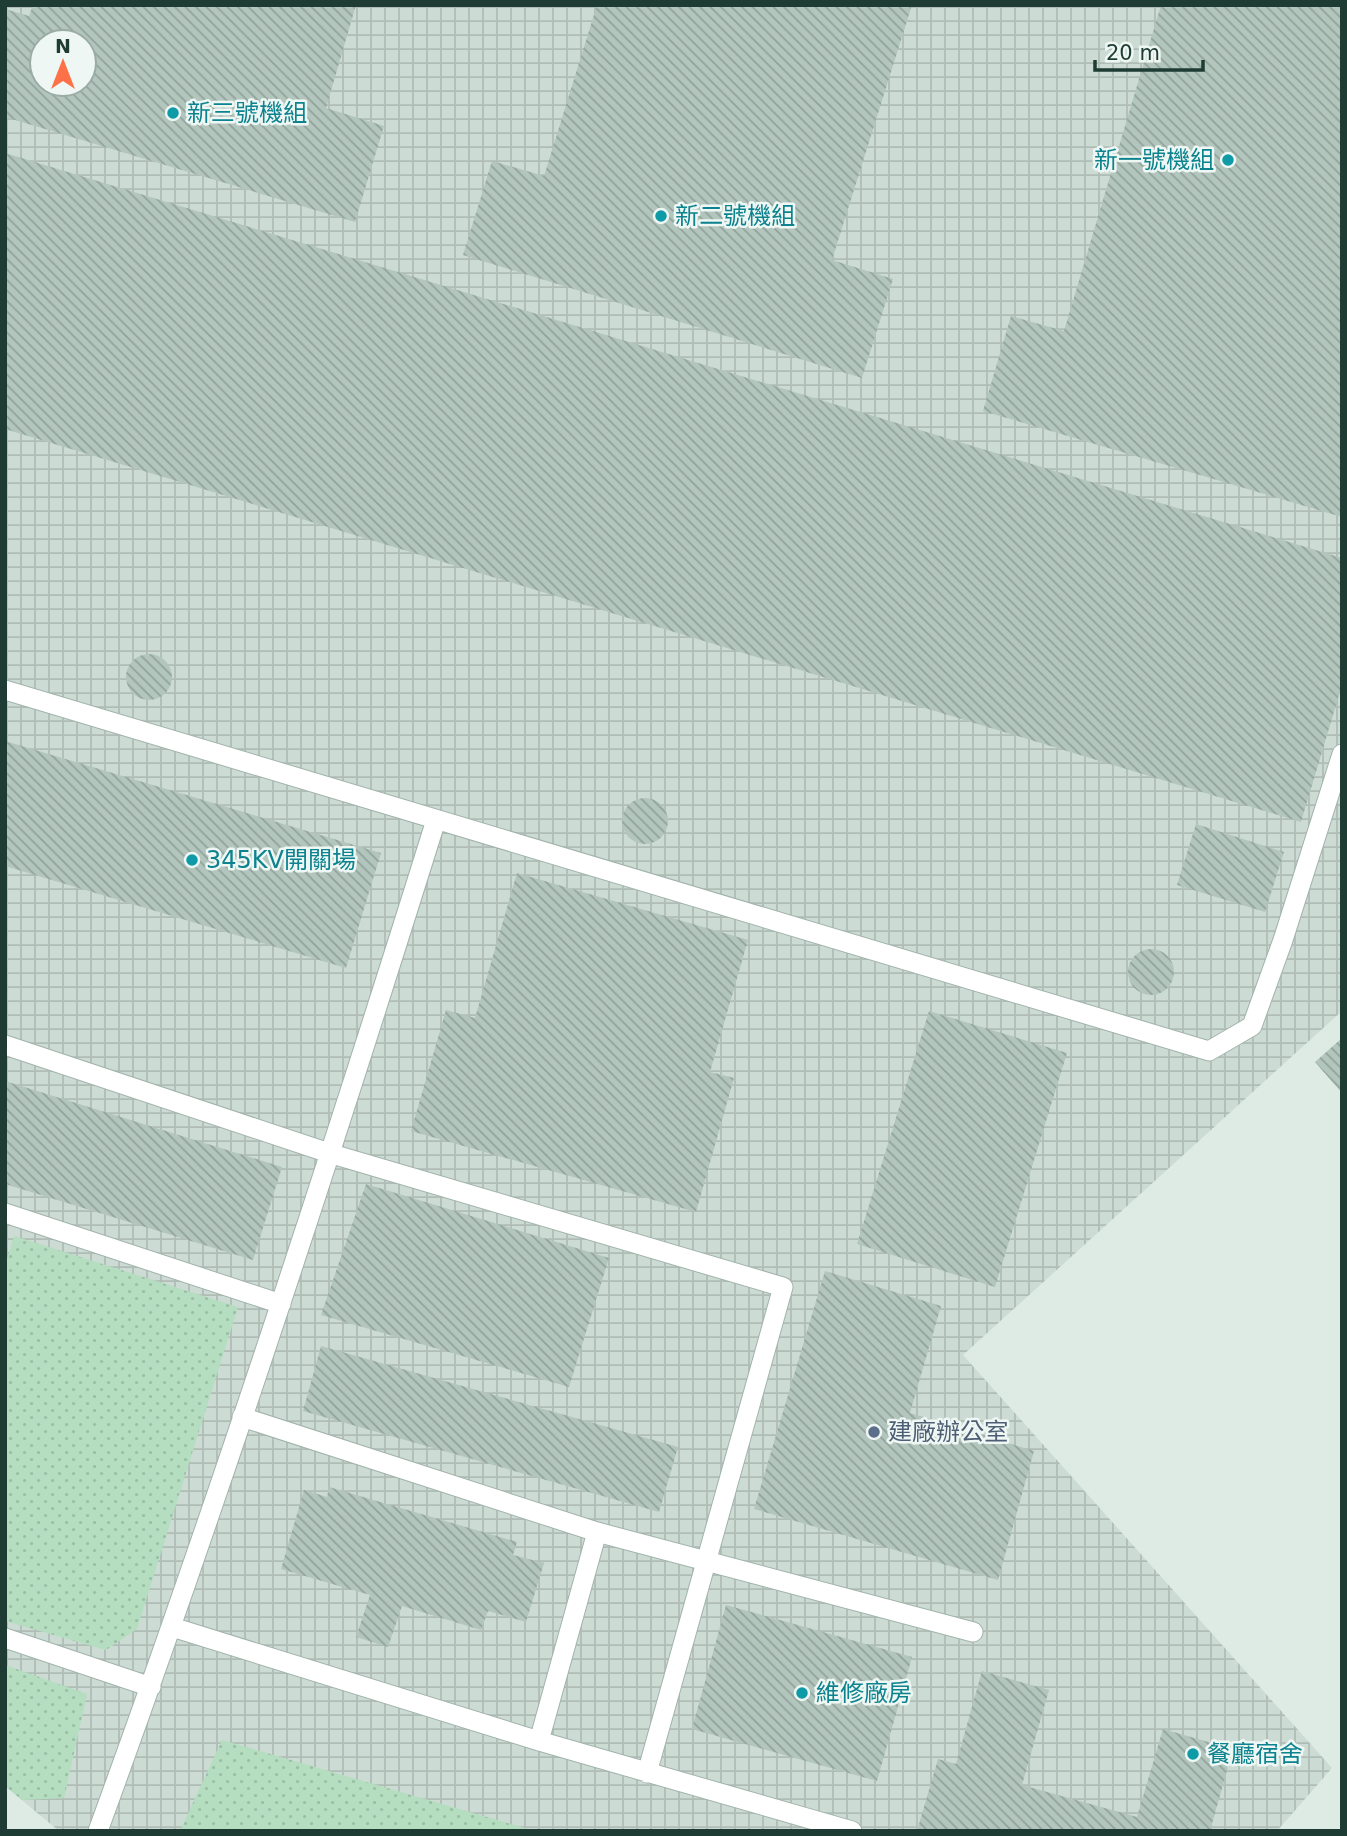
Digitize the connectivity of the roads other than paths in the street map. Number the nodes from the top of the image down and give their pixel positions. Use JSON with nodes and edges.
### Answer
{"nodes":[{"id":1,"x":5,"y":690,"type":"edge"},
{"id":2,"x":1341,"y":762,"type":"edge"},
{"id":3,"x":436,"y":820,"type":"junction"},
{"id":4,"x":5,"y":1045,"type":"edge"},
{"id":5,"x":332,"y":1154,"type":"junction"},
{"id":6,"x":5,"y":1212,"type":"edge"},
{"id":7,"x":281,"y":1304,"type":"junction"},
{"id":8,"x":242,"y":1417,"type":"junction"},
{"id":9,"x":597,"y":1532,"type":"junction"},
{"id":10,"x":706,"y":1561,"type":"junction"},
{"id":11,"x":172,"y":1627,"type":"junction"},
{"id":12,"x":973,"y":1632,"type":"dead end"},
{"id":13,"x":5,"y":1638,"type":"edge"},
{"id":14,"x":150,"y":1687,"type":"junction"},
{"id":15,"x":539,"y":1741,"type":"junction"},
{"id":16,"x":647,"y":1773,"type":"junction"},
{"id":17,"x":98,"y":1831,"type":"edge"},
{"id":18,"x":852,"y":1831,"type":"edge"}],
"edges":[{"from":1,"to":3,"type":"lane"},
{"from":2,"to":3,"type":"lane"},
{"from":3,"to":5,"type":"lane"},
{"from":4,"to":5,"type":"lane"},
{"from":5,"to":7,"type":"lane"},
{"from":5,"to":10,"type":"lane"},
{"from":6,"to":7,"type":"lane"},
{"from":7,"to":8,"type":"lane"},
{"from":8,"to":9,"type":"lane"},
{"from":8,"to":11,"type":"lane"},
{"from":9,"to":10,"type":"lane"},
{"from":9,"to":15,"type":"lane"},
{"from":10,"to":12,"type":"lane"},
{"from":10,"to":16,"type":"lane"},
{"from":11,"to":14,"type":"lane"},
{"from":11,"to":15,"type":"lane"},
{"from":13,"to":14,"type":"lane"},
{"from":14,"to":17,"type":"lane"},
{"from":15,"to":16,"type":"lane"},
{"from":16,"to":18,"type":"lane"}]}
